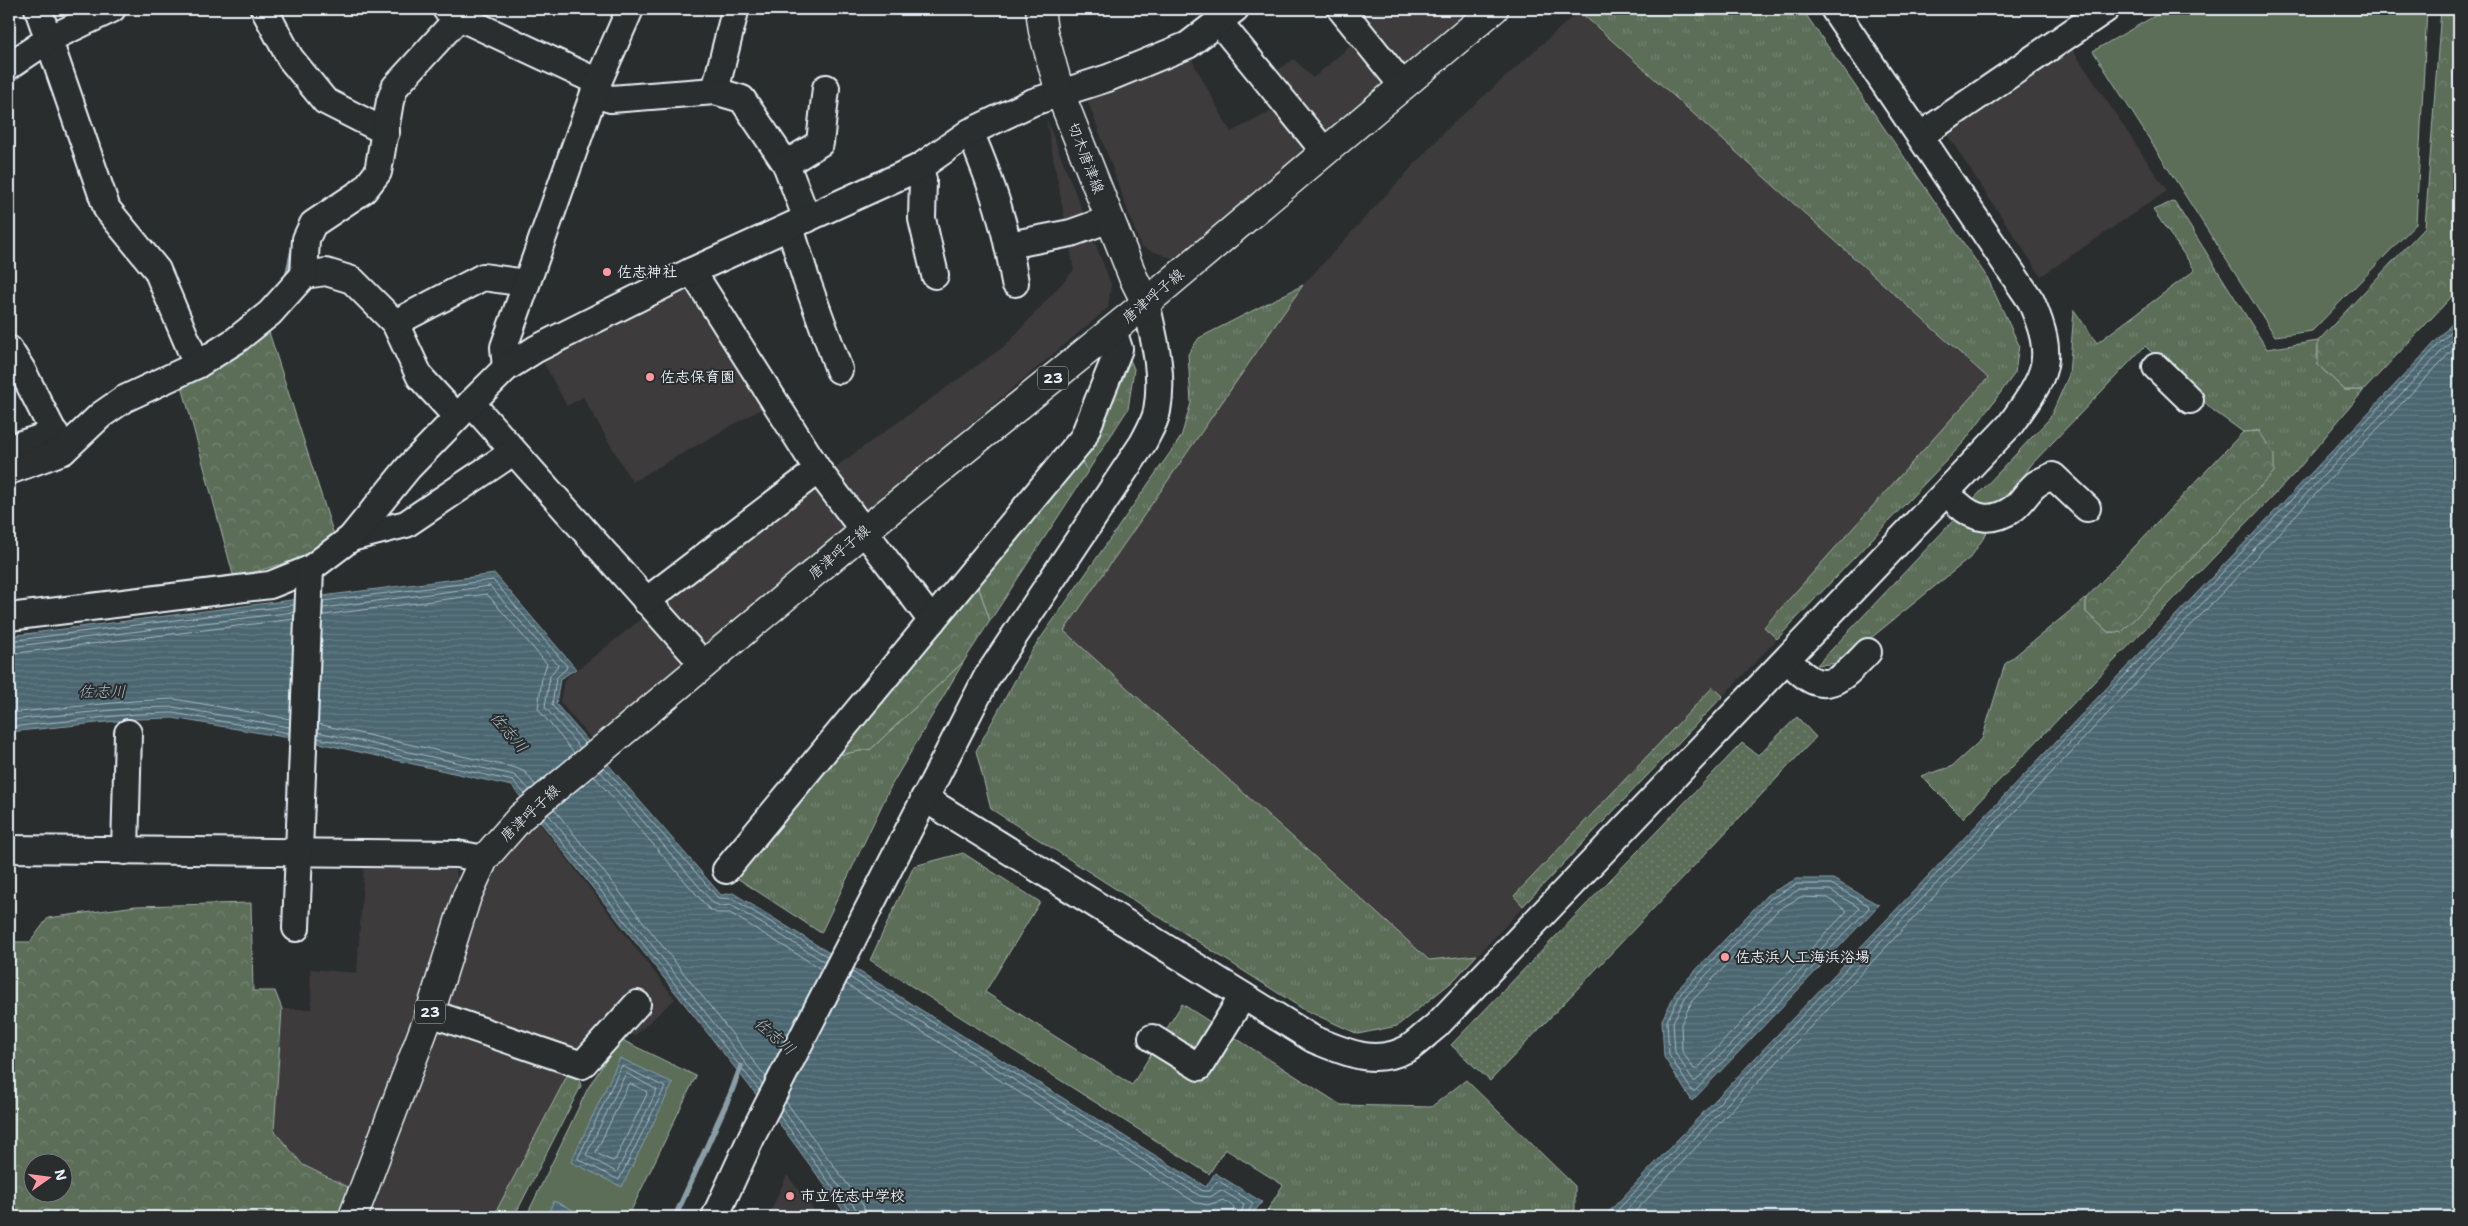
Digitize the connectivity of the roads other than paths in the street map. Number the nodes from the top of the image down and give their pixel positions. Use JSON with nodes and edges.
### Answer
{"nodes":[{"id":1,"x":38,"y":9,"type":"edge"},
{"id":2,"x":112,"y":9,"type":"edge"},
{"id":3,"x":264,"y":9,"type":"edge"},
{"id":4,"x":630,"y":9,"type":"edge"},
{"id":5,"x":1040,"y":9,"type":"edge"},
{"id":6,"x":1340,"y":9,"type":"edge"},
{"id":7,"x":1494,"y":9,"type":"edge"},
{"id":8,"x":1834,"y":9,"type":"edge"},
{"id":9,"x":2106,"y":9,"type":"edge"},
{"id":10,"x":450,"y":11,"type":"edge"},
{"id":11,"x":734,"y":15,"type":"dead end"},
{"id":12,"x":1227,"y":15,"type":"edge"},
{"id":13,"x":49,"y":38,"type":"junction"},
{"id":14,"x":9,"y":66,"type":"edge"},
{"id":15,"x":1403,"y":86,"type":"junction"},
{"id":16,"x":596,"y":88,"type":"junction"},
{"id":17,"x":826,"y":88,"type":"dead end"},
{"id":18,"x":715,"y":91,"type":"junction"},
{"id":19,"x":1060,"y":93,"type":"junction"},
{"id":20,"x":379,"y":129,"type":"junction"},
{"id":21,"x":970,"y":132,"type":"junction"},
{"id":22,"x":1921,"y":135,"type":"junction"},
{"id":23,"x":1325,"y":152,"type":"junction"},
{"id":24,"x":786,"y":164,"type":"junction"},
{"id":25,"x":920,"y":167,"type":"junction"},
{"id":26,"x":1110,"y":219,"type":"junction"},
{"id":27,"x":799,"y":223,"type":"junction"},
{"id":28,"x":1010,"y":244,"type":"junction"},
{"id":29,"x":692,"y":271,"type":"junction"},
{"id":30,"x":304,"y":275,"type":"junction"},
{"id":31,"x":935,"y":275,"type":"dead end"},
{"id":32,"x":526,"y":283,"type":"junction"},
{"id":33,"x":1015,"y":283,"type":"dead end"},
{"id":34,"x":1146,"y":303,"type":"junction"},
{"id":35,"x":396,"y":323,"type":"junction"},
{"id":36,"x":1113,"y":330,"type":"junction"},
{"id":37,"x":9,"y":349,"type":"edge"},
{"id":38,"x":193,"y":356,"type":"junction"},
{"id":39,"x":2156,"y":367,"type":"dead end"},
{"id":40,"x":506,"y":368,"type":"junction"},
{"id":41,"x":839,"y":370,"type":"dead end"},
{"id":42,"x":2190,"y":400,"type":"dead end"},
{"id":43,"x":464,"y":410,"type":"junction"},
{"id":44,"x":59,"y":442,"type":"junction"},
{"id":45,"x":9,"y":448,"type":"edge"},
{"id":46,"x":513,"y":452,"type":"junction"},
{"id":47,"x":818,"y":470,"type":"junction"},
{"id":48,"x":9,"y":471,"type":"edge"},
{"id":49,"x":1958,"y":504,"type":"dead end"},
{"id":50,"x":2086,"y":508,"type":"dead end"},
{"id":51,"x":863,"y":532,"type":"junction"},
{"id":52,"x":351,"y":538,"type":"junction"},
{"id":53,"x":310,"y":569,"type":"junction"},
{"id":54,"x":652,"y":606,"type":"junction"},
{"id":55,"x":9,"y":617,"type":"edge"},
{"id":56,"x":932,"y":621,"type":"junction"},
{"id":57,"x":1868,"y":652,"type":"dead end"},
{"id":58,"x":704,"y":665,"type":"junction"},
{"id":59,"x":1798,"y":670,"type":"dead end"},
{"id":60,"x":128,"y":733,"type":"dead end"},
{"id":61,"x":924,"y":798,"type":"junction"},
{"id":62,"x":9,"y":849,"type":"edge"},
{"id":63,"x":125,"y":851,"type":"junction"},
{"id":64,"x":300,"y":852,"type":"junction"},
{"id":65,"x":484,"y":859,"type":"junction"},
{"id":66,"x":726,"y":870,"type":"dead end"},
{"id":67,"x":296,"y":928,"type":"dead end"},
{"id":68,"x":1243,"y":996,"type":"junction"},
{"id":69,"x":638,"y":1004,"type":"dead end"},
{"id":70,"x":430,"y":1012,"type":"junction"},
{"id":71,"x":1152,"y":1038,"type":"dead end"},
{"id":72,"x":353,"y":1217,"type":"edge"},
{"id":73,"x":715,"y":1217,"type":"edge"}],
"edges":[{"from":1,"to":13,"type":"street"},
{"from":2,"to":13,"type":"street"},
{"from":3,"to":20,"type":"street"},
{"from":4,"to":16,"type":"street"},
{"from":5,"to":19,"type":"main road","name":"切木唐津線"},
{"from":6,"to":15,"type":"street"},
{"from":7,"to":15,"type":"main road","name":"唐津呼子線","number":"23"},
{"from":8,"to":22,"type":"street"},
{"from":9,"to":22,"type":"street"},
{"from":10,"to":16,"type":"street"},
{"from":10,"to":20,"type":"street"},
{"from":11,"to":18,"type":"street"},
{"from":12,"to":19,"type":"street"},
{"from":12,"to":23,"type":"street"},
{"from":13,"to":14,"type":"street"},
{"from":13,"to":38,"type":"street"},
{"from":15,"to":23,"type":"main road","name":"唐津呼子線","number":"23"},
{"from":16,"to":18,"type":"street"},
{"from":16,"to":32,"type":"street"},
{"from":17,"to":24,"type":"street"},
{"from":18,"to":24,"type":"street"},
{"from":19,"to":21,"type":"street"},
{"from":19,"to":26,"type":"main road","name":"切木唐津線"},
{"from":20,"to":30,"type":"street"},
{"from":21,"to":25,"type":"street"},
{"from":21,"to":28,"type":"street"},
{"from":22,"to":68,"type":"street"},
{"from":23,"to":34,"type":"main road","name":"唐津呼子線","number":"23"},
{"from":24,"to":27,"type":"street"},
{"from":25,"to":27,"type":"street"},
{"from":25,"to":31,"type":"street"},
{"from":26,"to":28,"type":"street"},
{"from":26,"to":34,"type":"main road","name":"切木唐津線"},
{"from":27,"to":29,"type":"street"},
{"from":27,"to":41,"type":"street"},
{"from":28,"to":33,"type":"street"},
{"from":29,"to":40,"type":"street"},
{"from":29,"to":47,"type":"street"},
{"from":30,"to":35,"type":"street"},
{"from":30,"to":38,"type":"street"},
{"from":32,"to":35,"type":"street"},
{"from":32,"to":40,"type":"street"},
{"from":34,"to":36,"type":"main road","name":"唐津呼子線","number":"23"},
{"from":34,"to":61,"type":"street"},
{"from":35,"to":43,"type":"street"},
{"from":36,"to":51,"type":"main road","name":"唐津呼子線","number":"23"},
{"from":36,"to":56,"type":"street"},
{"from":37,"to":44,"type":"street"},
{"from":38,"to":44,"type":"street"},
{"from":39,"to":42,"type":"street"},
{"from":40,"to":43,"type":"street"},
{"from":43,"to":46,"type":"street"},
{"from":43,"to":52,"type":"street"},
{"from":44,"to":45,"type":"street"},
{"from":44,"to":48,"type":"street"},
{"from":46,"to":52,"type":"street"},
{"from":46,"to":54,"type":"street"},
{"from":47,"to":51,"type":"street"},
{"from":47,"to":54,"type":"street"},
{"from":49,"to":50,"type":"street"},
{"from":51,"to":56,"type":"street"},
{"from":51,"to":58,"type":"main road","name":"唐津呼子線","number":"23"},
{"from":52,"to":53,"type":"street"},
{"from":53,"to":55,"type":"street"},
{"from":53,"to":64,"type":"street"},
{"from":54,"to":58,"type":"street"},
{"from":56,"to":66,"type":"street"},
{"from":57,"to":59,"type":"street"},
{"from":58,"to":65,"type":"main road","name":"唐津呼子線","number":"23"},
{"from":60,"to":63,"type":"street"},
{"from":61,"to":68,"type":"street"},
{"from":61,"to":73,"type":"street"},
{"from":62,"to":63,"type":"street"},
{"from":63,"to":64,"type":"street"},
{"from":64,"to":65,"type":"street"},
{"from":64,"to":67,"type":"street"},
{"from":65,"to":70,"type":"main road","name":"唐津呼子線","number":"23"},
{"from":68,"to":71,"type":"street"},
{"from":69,"to":70,"type":"street"},
{"from":70,"to":72,"type":"main road","name":"唐津呼子線","number":"23"}]}
